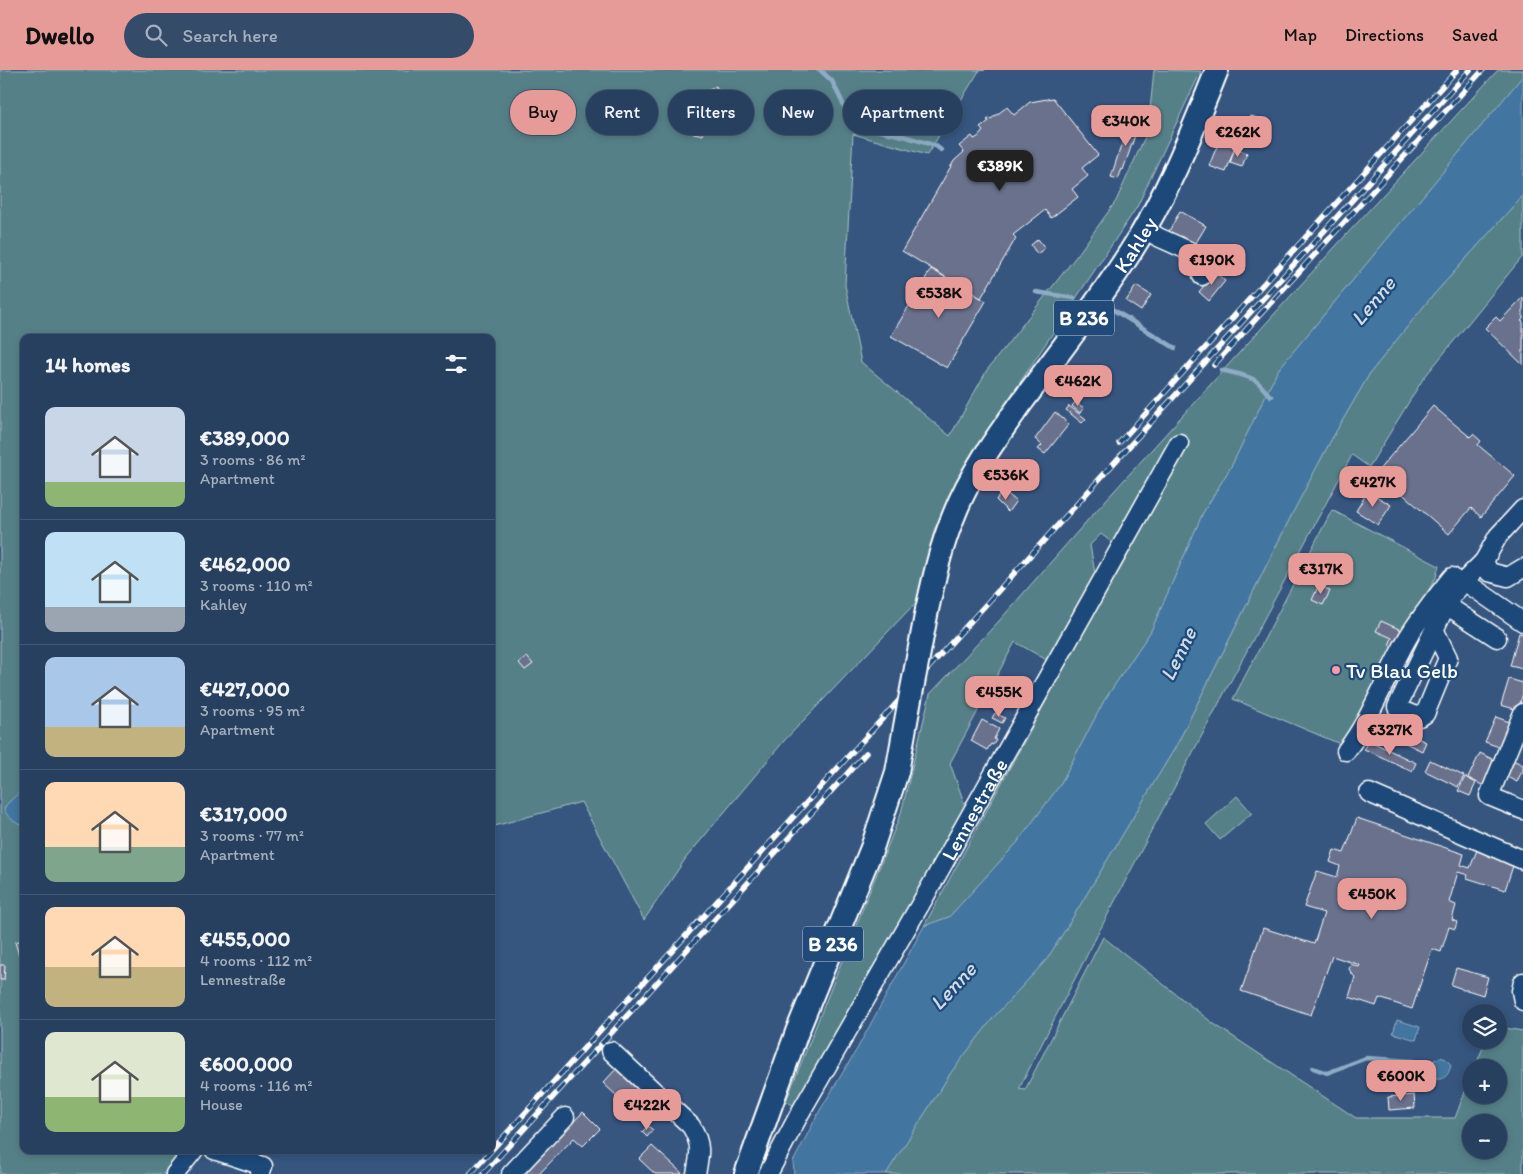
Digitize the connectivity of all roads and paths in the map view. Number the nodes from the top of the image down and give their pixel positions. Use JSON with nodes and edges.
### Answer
{"nodes":[{"id":1,"x":1218,"y":70,"type":"edge"},
{"id":2,"x":1145,"y":228,"type":"junction"},
{"id":3,"x":1202,"y":276,"type":"dead end"},
{"id":4,"x":1179,"y":443,"type":"dead end"},
{"id":5,"x":1523,"y":509,"type":"edge"},
{"id":6,"x":1484,"y":561,"type":"junction"},
{"id":7,"x":1523,"y":568,"type":"edge"},
{"id":8,"x":1464,"y":581,"type":"junction"},
{"id":9,"x":1446,"y":605,"type":"junction"},
{"id":10,"x":1523,"y":622,"type":"edge"},
{"id":11,"x":1434,"y":629,"type":"dead end"},
{"id":12,"x":1496,"y":638,"type":"dead end"},
{"id":13,"x":1523,"y":713,"type":"edge"},
{"id":14,"x":1346,"y":751,"type":"dead end"},
{"id":15,"x":1369,"y":793,"type":"dead end"},
{"id":16,"x":1523,"y":810,"type":"edge"},
{"id":17,"x":1523,"y":860,"type":"edge"},
{"id":18,"x":1523,"y":982,"type":"edge"},
{"id":19,"x":1523,"y":1001,"type":"edge"},
{"id":20,"x":610,"y":1051,"type":"dead end"},
{"id":21,"x":566,"y":1117,"type":"dead end"},
{"id":22,"x":191,"y":1154,"type":"edge"},
{"id":23,"x":226,"y":1154,"type":"edge"},
{"id":24,"x":175,"y":1174,"type":"edge"},
{"id":25,"x":260,"y":1174,"type":"edge"},
{"id":26,"x":511,"y":1174,"type":"edge"},
{"id":27,"x":696,"y":1174,"type":"edge"},
{"id":28,"x":746,"y":1174,"type":"edge"},
{"id":29,"x":768,"y":1174,"type":"edge"}],
"edges":[{"from":1,"to":2,"type":"main road","name":"Kahley","number":"B 236"},
{"from":2,"to":3,"type":"street"},
{"from":2,"to":28,"type":"main road","name":"Kahley","number":"B 236","bridge":true},
{"from":4,"to":29,"type":"street","name":"Lennestraße"},
{"from":5,"to":6,"type":"street"},
{"from":6,"to":7,"type":"street"},
{"from":6,"to":8,"type":"street"},
{"from":6,"to":14,"type":"street"},
{"from":8,"to":9,"type":"street"},
{"from":8,"to":10,"type":"street"},
{"from":9,"to":11,"type":"street"},
{"from":9,"to":12,"type":"street"},
{"from":13,"to":16,"type":"street"},
{"from":15,"to":17,"type":"street"},
{"from":18,"to":19,"type":"street"},
{"from":20,"to":27,"type":"street"},
{"from":21,"to":26,"type":"street"},
{"from":22,"to":24,"type":"street"},
{"from":23,"to":25,"type":"street"}]}
